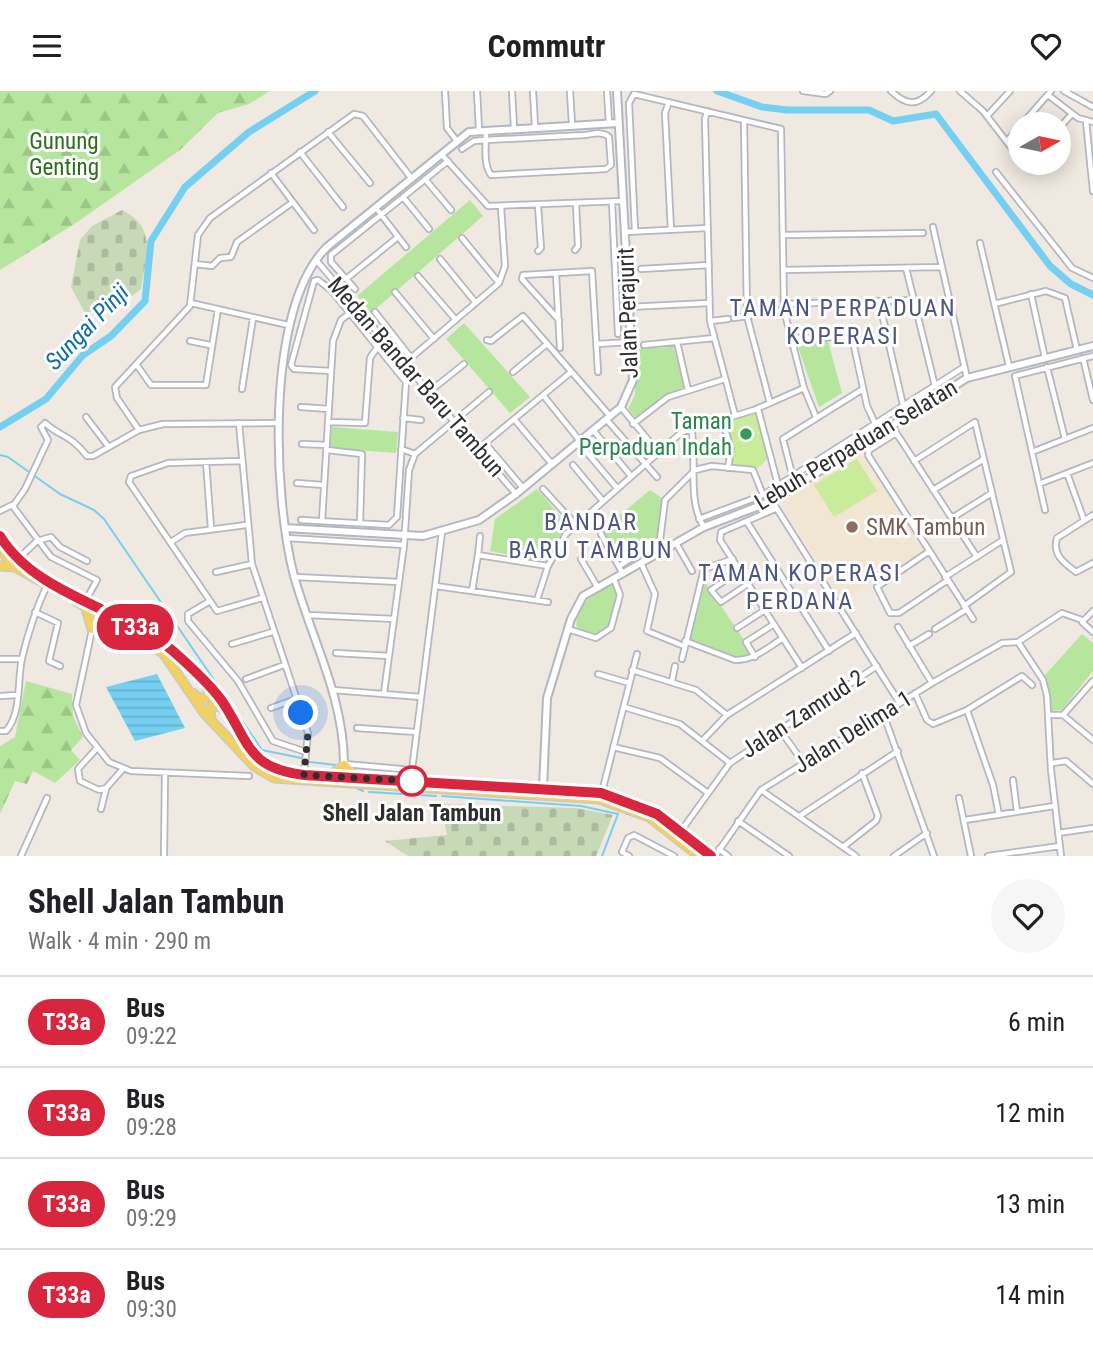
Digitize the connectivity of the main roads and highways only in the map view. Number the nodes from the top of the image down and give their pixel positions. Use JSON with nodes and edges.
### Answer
{"nodes":[{"id":1,"x":0,"y":536,"type":"edge"},
{"id":2,"x":0,"y":549,"type":"edge"},
{"id":3,"x":16,"y":563,"type":"junction"},
{"id":4,"x":0,"y":565,"type":"edge"},
{"id":5,"x":85,"y":603,"type":"junction"},
{"id":6,"x":110,"y":621,"type":"junction"},
{"id":7,"x":201,"y":679,"type":"junction"},
{"id":8,"x":189,"y":690,"type":"junction"},
{"id":9,"x":228,"y":713,"type":"junction"},
{"id":10,"x":211,"y":720,"type":"junction"},
{"id":11,"x":328,"y":776,"type":"junction"},
{"id":12,"x":357,"y":778,"type":"junction"},
{"id":13,"x":303,"y":779,"type":"junction"},
{"id":14,"x":696,"y":855,"type":"edge"},
{"id":15,"x":713,"y":856,"type":"edge"}],
"edges":[{"from":1,"to":3,"type":"main road"},
{"from":2,"to":3,"type":"main road"},
{"from":2,"to":4,"type":"main road"},
{"from":3,"to":4,"type":"main road"},
{"from":3,"to":5,"type":"main road"},
{"from":3,"to":5,"type":"main road"},
{"from":5,"to":6,"type":"main road"},
{"from":5,"to":6,"type":"main road"},
{"from":5,"to":7,"type":"main road"},
{"from":6,"to":8,"type":"main road"},
{"from":7,"to":8,"type":"main road"},
{"from":7,"to":9,"type":"main road"},
{"from":8,"to":10,"type":"main road"},
{"from":9,"to":10,"type":"main road"},
{"from":9,"to":13,"type":"main road"},
{"from":10,"to":13,"type":"main road"},
{"from":11,"to":12,"type":"main road"},
{"from":11,"to":12,"type":"main road"},
{"from":11,"to":13,"type":"main road"},
{"from":12,"to":15,"type":"main road"},
{"from":13,"to":14,"type":"main road"}]}
